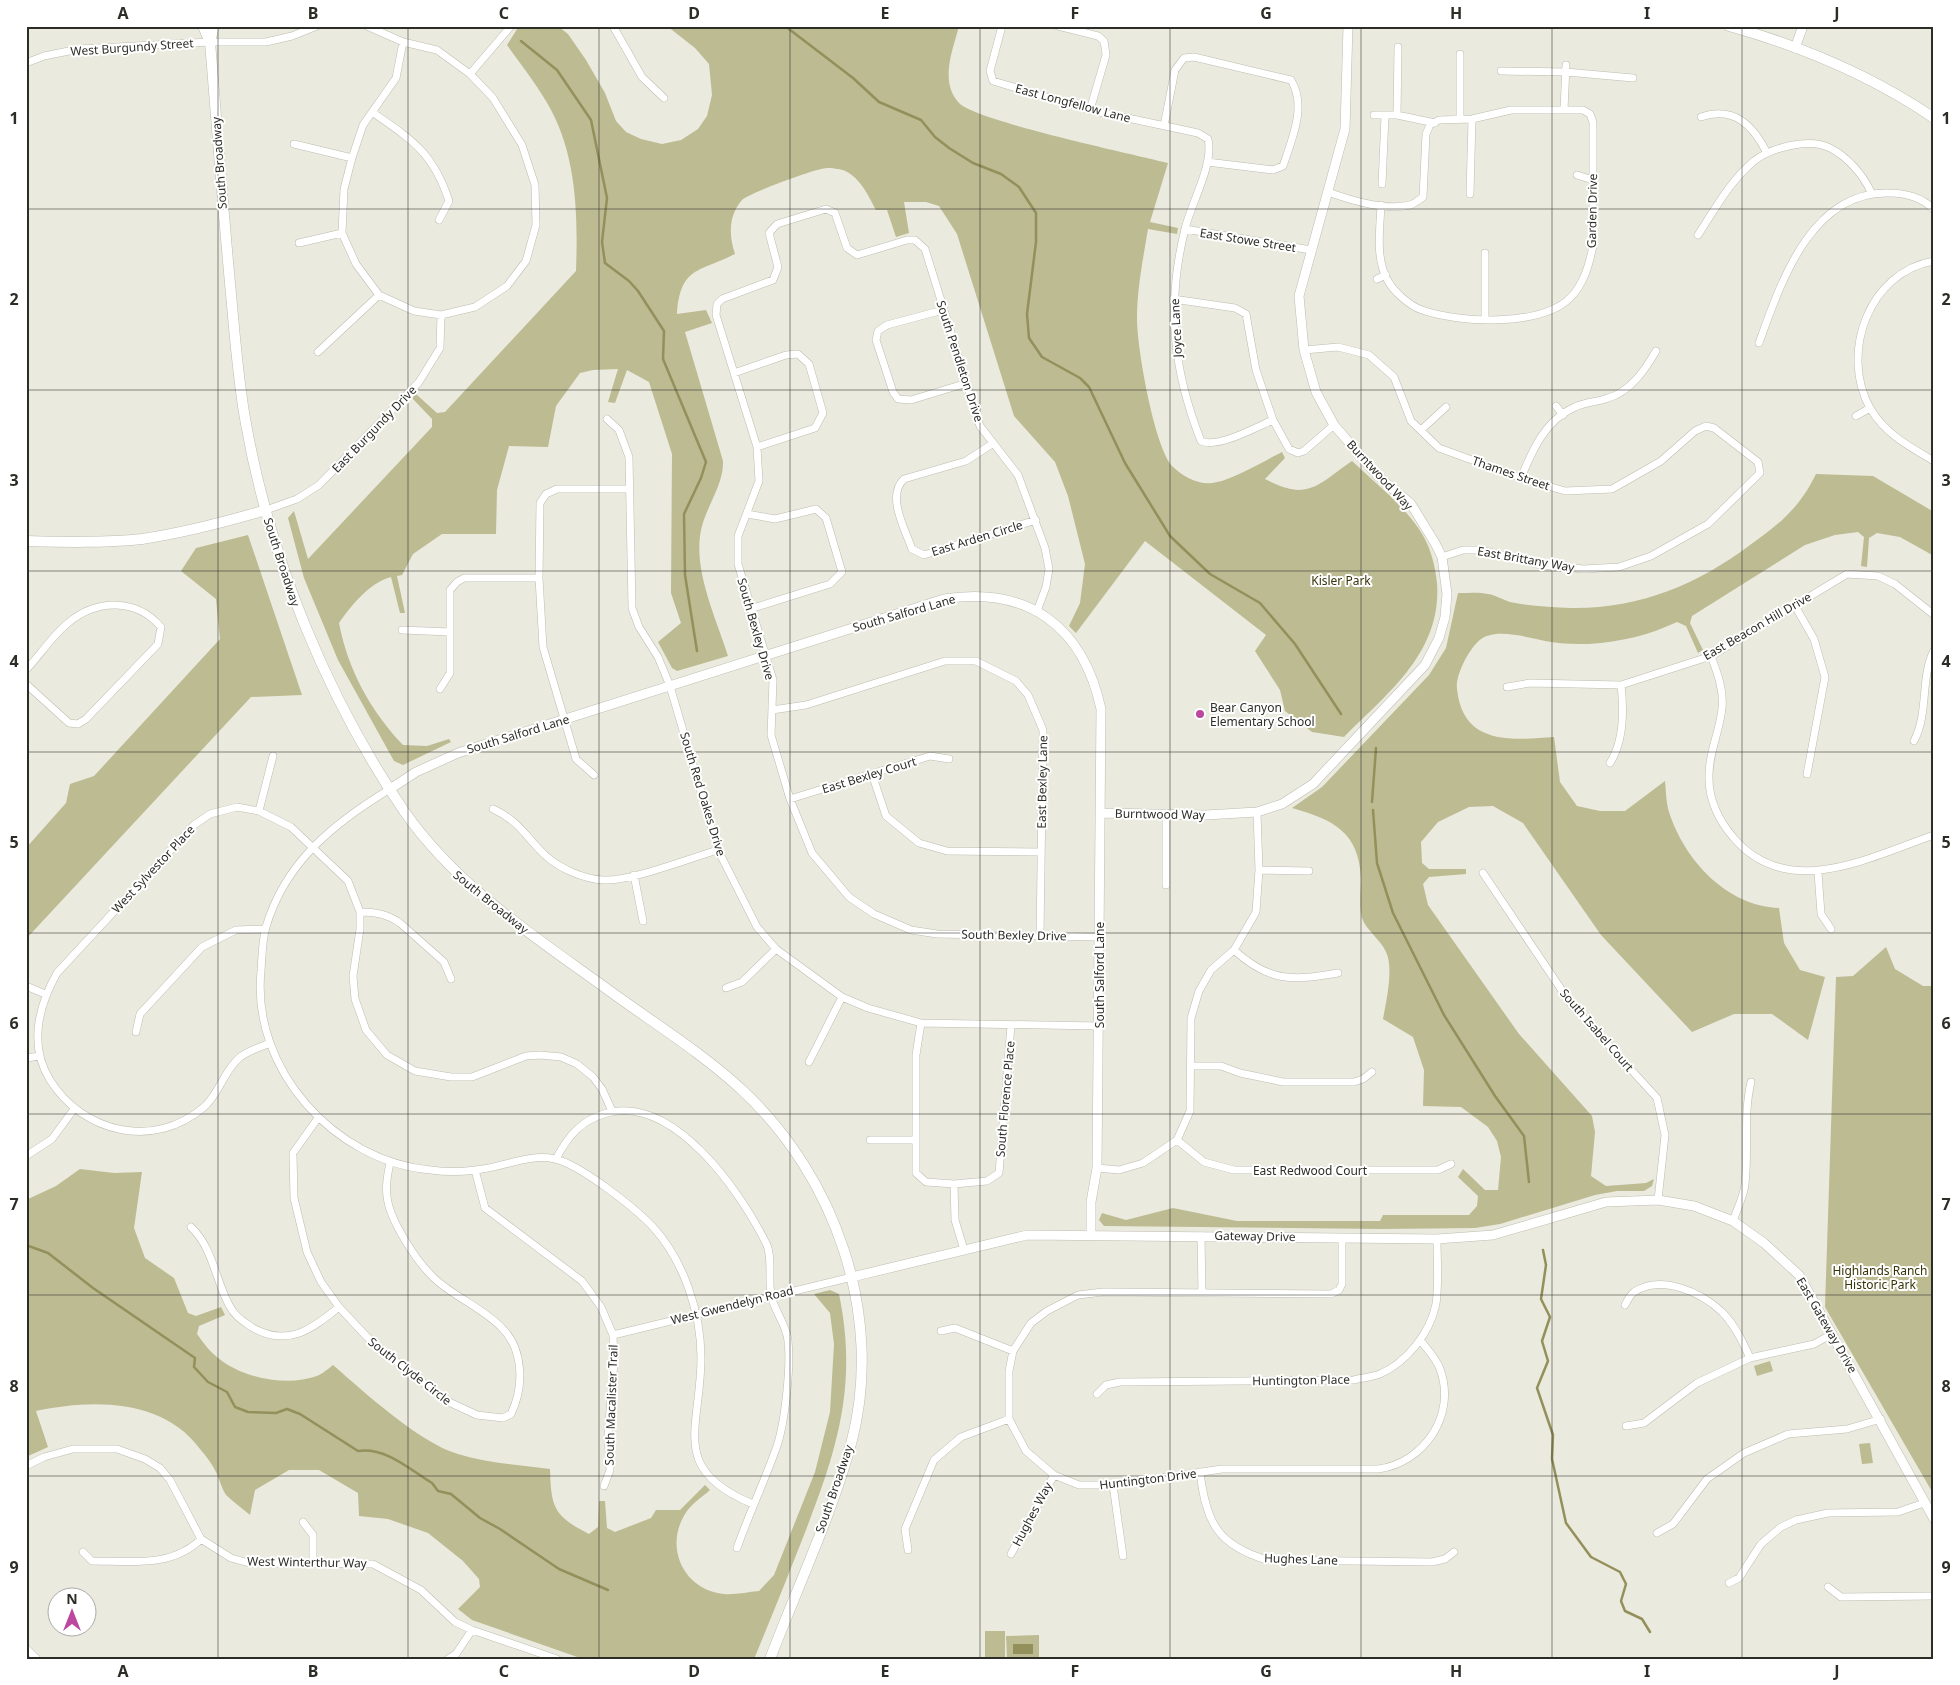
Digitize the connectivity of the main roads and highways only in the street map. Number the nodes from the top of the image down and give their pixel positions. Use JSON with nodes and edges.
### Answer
{"nodes":[{"id":1,"x":203,"y":26,"type":"edge"},
{"id":2,"x":214,"y":26,"type":"edge"},
{"id":3,"x":1729,"y":26,"type":"edge"},
{"id":4,"x":210,"y":42,"type":"junction"},
{"id":5,"x":1934,"y":118,"type":"edge"},
{"id":6,"x":266,"y":510,"type":"junction"},
{"id":7,"x":26,"y":541,"type":"edge"},
{"id":8,"x":770,"y":1659,"type":"edge"}],
"edges":[{"from":1,"to":4,"type":"main road","name":"South Broadway"},
{"from":2,"to":4,"type":"main road","name":"South Broadway"},
{"from":3,"to":5,"type":"main road"},
{"from":4,"to":6,"type":"main road","name":"South Broadway"},
{"from":6,"to":7,"type":"main road"},
{"from":6,"to":8,"type":"main road","name":"South Broadway"}]}
